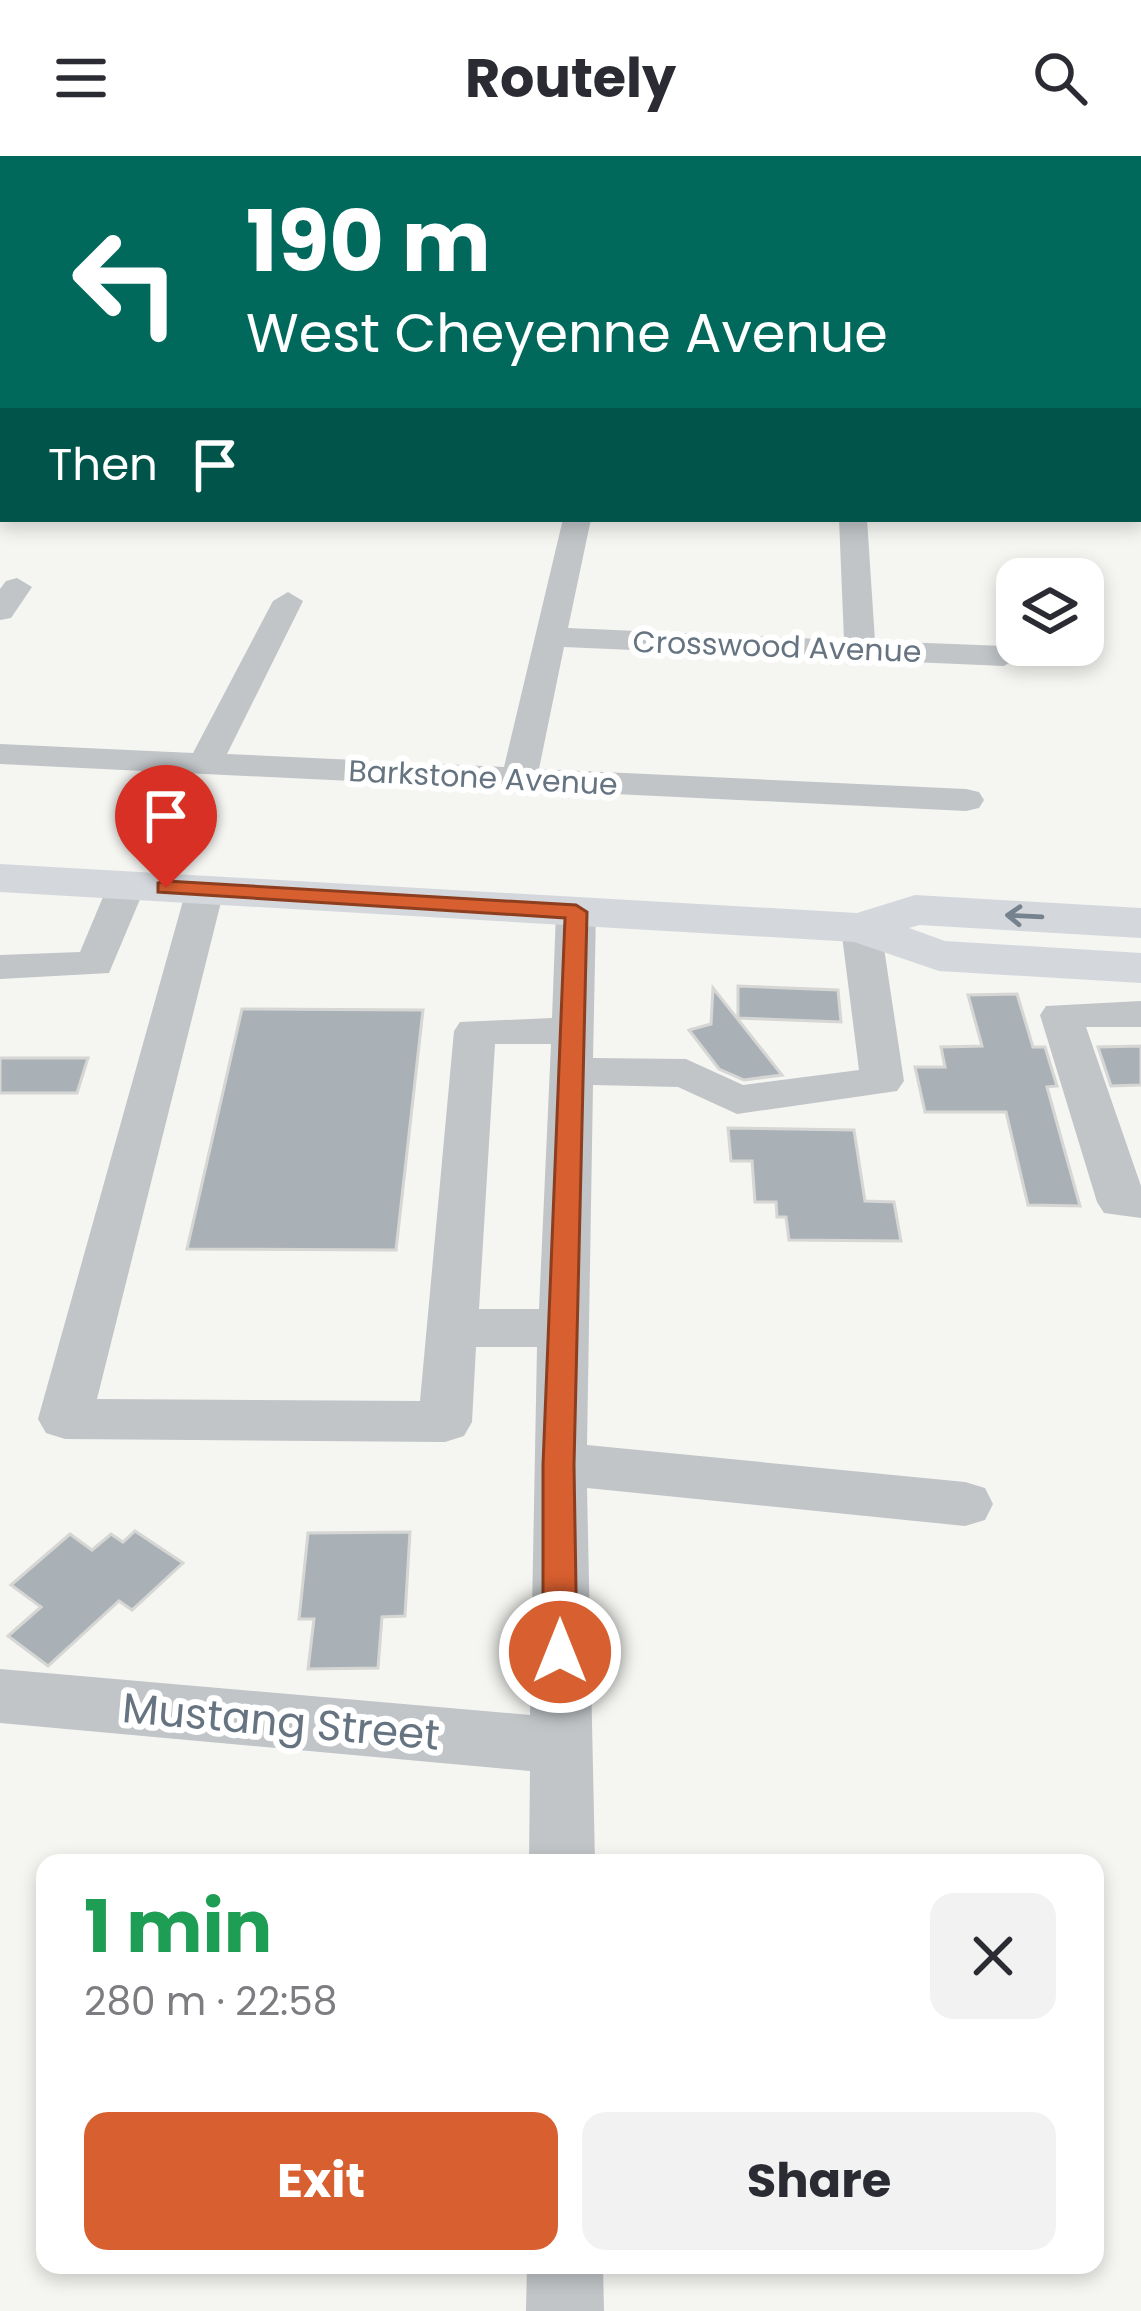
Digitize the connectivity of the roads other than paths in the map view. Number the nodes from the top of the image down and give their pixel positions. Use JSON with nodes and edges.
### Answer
{"nodes":[{"id":1,"x":576,"y":522,"type":"edge"},
{"id":2,"x":853,"y":522,"type":"edge"},
{"id":3,"x":288,"y":601,"type":"dead end"},
{"id":4,"x":550,"y":638,"type":"junction"},
{"id":5,"x":860,"y":650,"type":"junction"},
{"id":6,"x":996,"y":656,"type":"edge"},
{"id":7,"x":0,"y":754,"type":"edge"},
{"id":8,"x":204,"y":765,"type":"junction"},
{"id":9,"x":519,"y":780,"type":"junction"},
{"id":10,"x":966,"y":800,"type":"dead end"},
{"id":11,"x":0,"y":878,"type":"edge"},
{"id":12,"x":127,"y":886,"type":"junction"},
{"id":13,"x":205,"y":890,"type":"junction"},
{"id":14,"x":576,"y":912,"type":"junction"},
{"id":15,"x":1141,"y":922,"type":"edge"},
{"id":16,"x":861,"y":928,"type":"junction"},
{"id":17,"x":1082,"y":964,"type":"junction"},
{"id":18,"x":0,"y":967,"type":"edge"},
{"id":19,"x":1141,"y":968,"type":"edge"},
{"id":20,"x":1120,"y":1014,"type":"edge"},
{"id":21,"x":572,"y":1051,"type":"junction"},
{"id":22,"x":1141,"y":1202,"type":"edge"},
{"id":23,"x":453,"y":1328,"type":"junction"},
{"id":24,"x":563,"y":1328,"type":"junction"},
{"id":25,"x":559,"y":1465,"type":"junction"},
{"id":26,"x":964,"y":1504,"type":"dead end"},
{"id":27,"x":0,"y":1696,"type":"edge"},
{"id":28,"x":561,"y":1746,"type":"junction"},
{"id":29,"x":562,"y":1854,"type":"edge"},
{"id":30,"x":565,"y":2274,"type":"edge"},
{"id":31,"x":565,"y":2311,"type":"edge"}],
"edges":[{"from":1,"to":4,"type":"street"},
{"from":2,"to":5,"type":"street"},
{"from":3,"to":8,"type":"street"},
{"from":4,"to":5,"type":"street","name":"Crosswood Avenue"},
{"from":4,"to":9,"type":"street"},
{"from":5,"to":6,"type":"street","name":"Crosswood Avenue"},
{"from":7,"to":8,"type":"street","name":"Barkstone Avenue"},
{"from":8,"to":9,"type":"street","name":"Barkstone Avenue"},
{"from":9,"to":10,"type":"street","name":"Barkstone Avenue"},
{"from":11,"to":12,"type":"main road"},
{"from":12,"to":13,"type":"main road"},
{"from":12,"to":18,"type":"street"},
{"from":13,"to":14,"type":"main road"},
{"from":13,"to":23,"type":"street"},
{"from":14,"to":16,"type":"main road"},
{"from":14,"to":21,"type":"street"},
{"from":15,"to":16,"type":"main road","one_way":true},
{"from":16,"to":17,"type":"main road"},
{"from":16,"to":21,"type":"street"},
{"from":17,"to":19,"type":"main road"},
{"from":17,"to":20,"type":"street"},
{"from":20,"to":22,"type":"street"},
{"from":21,"to":23,"type":"street"},
{"from":21,"to":24,"type":"street"},
{"from":23,"to":24,"type":"street"},
{"from":24,"to":25,"type":"street"},
{"from":25,"to":26,"type":"street"},
{"from":25,"to":28,"type":"street"},
{"from":27,"to":28,"type":"street","name":"Mustang Street"},
{"from":28,"to":29,"type":"street"},
{"from":30,"to":31,"type":"street"}]}
